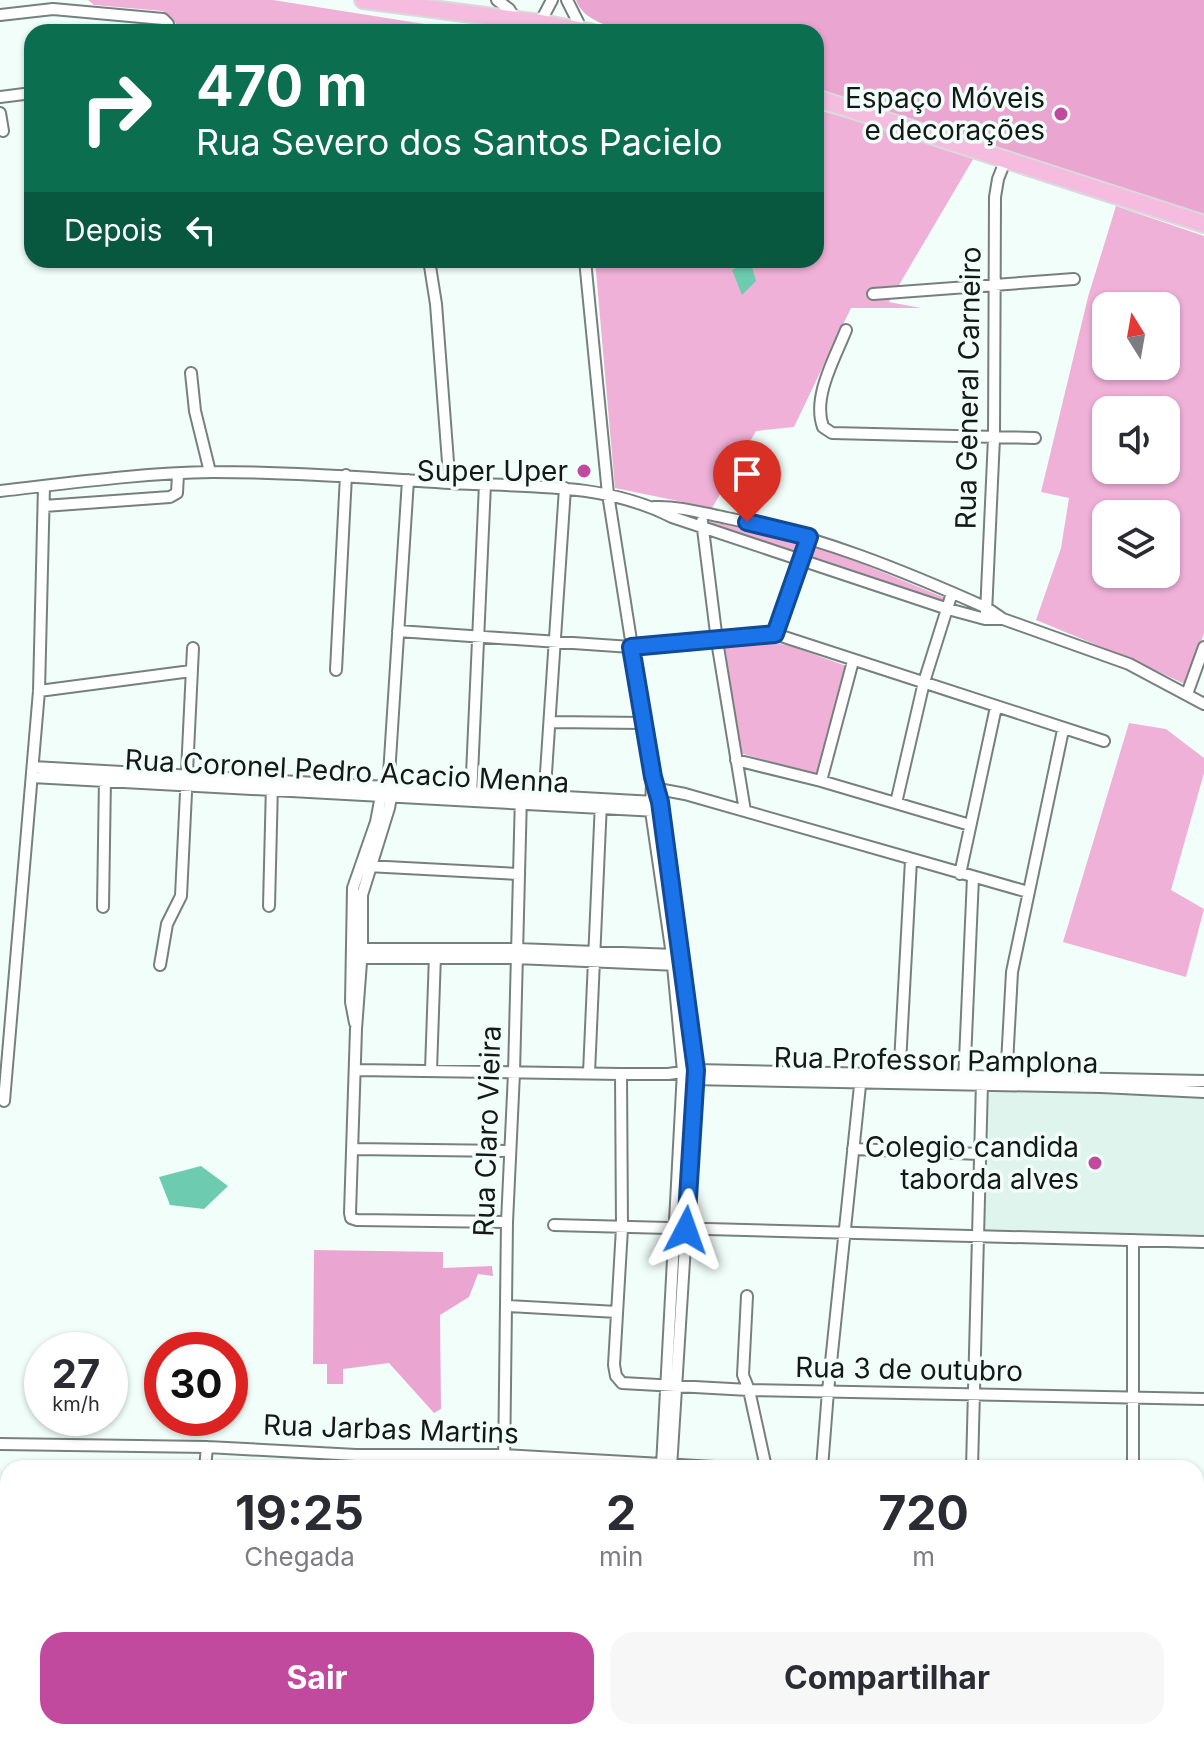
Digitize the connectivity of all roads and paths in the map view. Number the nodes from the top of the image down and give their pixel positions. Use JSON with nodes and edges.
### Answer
{"nodes":[{"id":1,"x":363,"y":0,"type":"edge"},
{"id":2,"x":497,"y":0,"type":"edge"},
{"id":3,"x":552,"y":0,"type":"edge"},
{"id":4,"x":567,"y":0,"type":"edge"},
{"id":5,"x":410,"y":4,"type":"edge"},
{"id":6,"x":572,"y":11,"type":"junction"},
{"id":7,"x":0,"y":15,"type":"edge"},
{"id":8,"x":516,"y":20,"type":"junction"},
{"id":9,"x":543,"y":22,"type":"edge"},
{"id":10,"x":168,"y":24,"type":"edge"},
{"id":11,"x":579,"y":24,"type":"edge"},
{"id":12,"x":24,"y":94,"type":"edge"},
{"id":13,"x":0,"y":97,"type":"edge"},
{"id":14,"x":824,"y":101,"type":"edge"},
{"id":15,"x":0,"y":113,"type":"edge"},
{"id":16,"x":3,"y":131,"type":"dead end"},
{"id":17,"x":1006,"y":159,"type":"junction"},
{"id":18,"x":1204,"y":224,"type":"edge"},
{"id":19,"x":430,"y":268,"type":"edge"},
{"id":20,"x":586,"y":268,"type":"edge"},
{"id":21,"x":1074,"y":279,"type":"dead end"},
{"id":22,"x":994,"y":283,"type":"junction"},
{"id":23,"x":873,"y":294,"type":"dead end"},
{"id":24,"x":846,"y":330,"type":"dead end"},
{"id":25,"x":191,"y":373,"type":"dead end"},
{"id":26,"x":994,"y":438,"type":"junction"},
{"id":27,"x":1035,"y":438,"type":"dead end"},
{"id":28,"x":210,"y":472,"type":"junction"},
{"id":29,"x":178,"y":474,"type":"junction"},
{"id":30,"x":346,"y":475,"type":"junction"},
{"id":31,"x":127,"y":478,"type":"junction"},
{"id":32,"x":99,"y":480,"type":"junction"},
{"id":33,"x":408,"y":480,"type":"junction"},
{"id":34,"x":452,"y":483,"type":"junction"},
{"id":35,"x":485,"y":484,"type":"junction"},
{"id":36,"x":44,"y":486,"type":"junction"},
{"id":37,"x":565,"y":488,"type":"junction"},
{"id":38,"x":0,"y":491,"type":"edge"},
{"id":39,"x":608,"y":494,"type":"junction"},
{"id":40,"x":128,"y":500,"type":"junction"},
{"id":41,"x":100,"y":502,"type":"junction"},
{"id":42,"x":44,"y":506,"type":"junction"},
{"id":43,"x":652,"y":507,"type":"junction"},
{"id":44,"x":701,"y":512,"type":"junction"},
{"id":45,"x":702,"y":526,"type":"junction"},
{"id":46,"x":809,"y":537,"type":"junction"},
{"id":47,"x":801,"y":560,"type":"junction"},
{"id":48,"x":952,"y":593,"type":"junction"},
{"id":49,"x":948,"y":609,"type":"junction"},
{"id":50,"x":986,"y":614,"type":"junction"},
{"id":51,"x":398,"y":631,"type":"junction"},
{"id":52,"x":775,"y":634,"type":"junction"},
{"id":53,"x":477,"y":636,"type":"junction"},
{"id":54,"x":555,"y":641,"type":"junction"},
{"id":55,"x":717,"y":641,"type":"junction"},
{"id":56,"x":631,"y":647,"type":"junction"},
{"id":57,"x":1204,"y":647,"type":"edge"},
{"id":58,"x":193,"y":648,"type":"dead end"},
{"id":59,"x":853,"y":661,"type":"junction"},
{"id":60,"x":336,"y":670,"type":"dead end"},
{"id":61,"x":191,"y":671,"type":"junction"},
{"id":62,"x":924,"y":682,"type":"junction"},
{"id":63,"x":39,"y":691,"type":"junction"},
{"id":64,"x":1187,"y":694,"type":"junction"},
{"id":65,"x":1204,"y":704,"type":"edge"},
{"id":66,"x":996,"y":707,"type":"junction"},
{"id":67,"x":550,"y":722,"type":"junction"},
{"id":68,"x":644,"y":723,"type":"junction"},
{"id":69,"x":1063,"y":730,"type":"junction"},
{"id":70,"x":1104,"y":741,"type":"dead end"},
{"id":71,"x":736,"y":760,"type":"junction"},
{"id":72,"x":32,"y":772,"type":"junction"},
{"id":73,"x":106,"y":776,"type":"junction"},
{"id":74,"x":188,"y":781,"type":"junction"},
{"id":75,"x":821,"y":781,"type":"junction"},
{"id":76,"x":272,"y":785,"type":"junction"},
{"id":77,"x":654,"y":785,"type":"junction"},
{"id":78,"x":388,"y":787,"type":"junction"},
{"id":79,"x":471,"y":795,"type":"junction"},
{"id":80,"x":521,"y":800,"type":"junction"},
{"id":81,"x":544,"y":802,"type":"junction"},
{"id":82,"x":896,"y":803,"type":"junction"},
{"id":83,"x":601,"y":804,"type":"junction"},
{"id":84,"x":655,"y":806,"type":"junction"},
{"id":85,"x":745,"y":811,"type":"junction"},
{"id":86,"x":970,"y":825,"type":"junction"},
{"id":87,"x":911,"y":860,"type":"junction"},
{"id":88,"x":366,"y":866,"type":"junction"},
{"id":89,"x":519,"y":874,"type":"junction"},
{"id":90,"x":960,"y":874,"type":"junction"},
{"id":91,"x":973,"y":877,"type":"junction"},
{"id":92,"x":1028,"y":892,"type":"junction"},
{"id":93,"x":269,"y":906,"type":"dead end"},
{"id":94,"x":103,"y":907,"type":"dead end"},
{"id":95,"x":357,"y":954,"type":"junction"},
{"id":96,"x":436,"y":954,"type":"junction"},
{"id":97,"x":516,"y":954,"type":"junction"},
{"id":98,"x":595,"y":956,"type":"junction"},
{"id":99,"x":677,"y":960,"type":"junction"},
{"id":100,"x":160,"y":965,"type":"dead end"},
{"id":101,"x":685,"y":1033,"type":"junction"},
{"id":102,"x":356,"y":1070,"type":"junction"},
{"id":103,"x":431,"y":1070,"type":"junction"},
{"id":104,"x":514,"y":1073,"type":"junction"},
{"id":105,"x":589,"y":1073,"type":"junction"},
{"id":106,"x":621,"y":1074,"type":"junction"},
{"id":107,"x":683,"y":1075,"type":"junction"},
{"id":108,"x":696,"y":1075,"type":"junction"},
{"id":109,"x":860,"y":1078,"type":"junction"},
{"id":110,"x":899,"y":1080,"type":"junction"},
{"id":111,"x":964,"y":1081,"type":"junction"},
{"id":112,"x":982,"y":1081,"type":"junction"},
{"id":113,"x":1006,"y":1081,"type":"junction"},
{"id":114,"x":1204,"y":1081,"type":"edge"},
{"id":115,"x":1101,"y":1082,"type":"junction"},
{"id":116,"x":1204,"y":1092,"type":"edge"},
{"id":117,"x":4,"y":1101,"type":"dead end"},
{"id":118,"x":687,"y":1119,"type":"junction"},
{"id":119,"x":352,"y":1149,"type":"junction"},
{"id":120,"x":853,"y":1149,"type":"junction"},
{"id":121,"x":509,"y":1151,"type":"junction"},
{"id":122,"x":980,"y":1154,"type":"junction"},
{"id":123,"x":507,"y":1222,"type":"junction"},
{"id":124,"x":554,"y":1225,"type":"dead end"},
{"id":125,"x":622,"y":1228,"type":"junction"},
{"id":126,"x":681,"y":1229,"type":"junction"},
{"id":127,"x":844,"y":1232,"type":"junction"},
{"id":128,"x":978,"y":1237,"type":"junction"},
{"id":129,"x":1133,"y":1240,"type":"junction"},
{"id":130,"x":1204,"y":1242,"type":"edge"},
{"id":131,"x":747,"y":1296,"type":"dead end"},
{"id":132,"x":507,"y":1306,"type":"junction"},
{"id":133,"x":617,"y":1312,"type":"junction"},
{"id":134,"x":670,"y":1387,"type":"junction"},
{"id":135,"x":749,"y":1390,"type":"junction"},
{"id":136,"x":828,"y":1391,"type":"junction"},
{"id":137,"x":973,"y":1395,"type":"junction"},
{"id":138,"x":1134,"y":1398,"type":"junction"},
{"id":139,"x":1204,"y":1399,"type":"edge"},
{"id":140,"x":0,"y":1444,"type":"edge"},
{"id":141,"x":207,"y":1447,"type":"junction"},
{"id":142,"x":356,"y":1455,"type":"junction"},
{"id":143,"x":505,"y":1455,"type":"junction"},
{"id":144,"x":206,"y":1460,"type":"edge"},
{"id":145,"x":356,"y":1460,"type":"edge"},
{"id":146,"x":505,"y":1460,"type":"edge"},
{"id":147,"x":578,"y":1460,"type":"edge"},
{"id":148,"x":666,"y":1460,"type":"edge"},
{"id":149,"x":764,"y":1460,"type":"edge"},
{"id":150,"x":823,"y":1460,"type":"edge"},
{"id":151,"x":972,"y":1460,"type":"edge"},
{"id":152,"x":1133,"y":1460,"type":"edge"}],
"edges":[{"from":1,"to":5,"type":"highway"},
{"from":2,"to":8,"type":"street"},
{"from":3,"to":9,"type":"street"},
{"from":4,"to":6,"type":"street"},
{"from":5,"to":8,"type":"highway"},
{"from":6,"to":9,"type":"street"},
{"from":6,"to":11,"type":"street"},
{"from":7,"to":10,"type":"street"},
{"from":8,"to":9,"type":"highway"},
{"from":12,"to":13,"type":"street"},
{"from":14,"to":17,"type":"highway"},
{"from":15,"to":16,"type":"street"},
{"from":17,"to":18,"type":"highway"},
{"from":17,"to":22,"type":"street","name":"Rua General Carneiro"},
{"from":19,"to":34,"type":"street"},
{"from":20,"to":39,"type":"street"},
{"from":21,"to":22,"type":"street"},
{"from":22,"to":23,"type":"street"},
{"from":22,"to":26,"type":"street","name":"Rua General Carneiro"},
{"from":24,"to":26,"type":"street"},
{"from":25,"to":28,"type":"street"},
{"from":26,"to":27,"type":"street"},
{"from":26,"to":50,"type":"street","name":"Rua General Carneiro"},
{"from":28,"to":29,"type":"street"},
{"from":28,"to":30,"type":"street"},
{"from":29,"to":31,"type":"street"},
{"from":29,"to":40,"type":"street"},
{"from":30,"to":33,"type":"street"},
{"from":30,"to":60,"type":"street"},
{"from":31,"to":32,"type":"street"},
{"from":31,"to":40,"type":"street"},
{"from":32,"to":36,"type":"street"},
{"from":32,"to":41,"type":"street"},
{"from":33,"to":34,"type":"street"},
{"from":33,"to":51,"type":"street"},
{"from":34,"to":35,"type":"street"},
{"from":35,"to":37,"type":"street"},
{"from":35,"to":53,"type":"street"},
{"from":36,"to":38,"type":"street"},
{"from":36,"to":42,"type":"street"},
{"from":37,"to":39,"type":"street"},
{"from":37,"to":54,"type":"street"},
{"from":39,"to":43,"type":"street"},
{"from":39,"to":56,"type":"street"},
{"from":40,"to":41,"type":"street"},
{"from":41,"to":42,"type":"street"},
{"from":42,"to":63,"type":"street"},
{"from":43,"to":44,"type":"street"},
{"from":43,"to":45,"type":"street"},
{"from":44,"to":45,"type":"street"},
{"from":44,"to":46,"type":"street"},
{"from":45,"to":47,"type":"street"},
{"from":45,"to":55,"type":"street"},
{"from":46,"to":47,"type":"street"},
{"from":46,"to":48,"type":"street"},
{"from":47,"to":49,"type":"street"},
{"from":47,"to":52,"type":"street"},
{"from":48,"to":49,"type":"street"},
{"from":48,"to":50,"type":"street"},
{"from":49,"to":50,"type":"street"},
{"from":49,"to":62,"type":"street"},
{"from":50,"to":64,"type":"street"},
{"from":51,"to":53,"type":"street"},
{"from":51,"to":78,"type":"street"},
{"from":52,"to":55,"type":"street"},
{"from":52,"to":59,"type":"street"},
{"from":53,"to":54,"type":"street"},
{"from":53,"to":79,"type":"street"},
{"from":54,"to":56,"type":"street"},
{"from":54,"to":67,"type":"street"},
{"from":55,"to":56,"type":"street"},
{"from":55,"to":71,"type":"street"},
{"from":56,"to":68,"type":"street"},
{"from":57,"to":64,"type":"street"},
{"from":58,"to":61,"type":"street"},
{"from":59,"to":62,"type":"street"},
{"from":59,"to":75,"type":"street"},
{"from":61,"to":63,"type":"street"},
{"from":61,"to":74,"type":"street"},
{"from":62,"to":66,"type":"street"},
{"from":62,"to":82,"type":"street"},
{"from":63,"to":72,"type":"street"},
{"from":64,"to":65,"type":"street"},
{"from":66,"to":69,"type":"street"},
{"from":66,"to":86,"type":"street"},
{"from":67,"to":68,"type":"street"},
{"from":67,"to":81,"type":"street"},
{"from":68,"to":77,"type":"street"},
{"from":69,"to":70,"type":"street"},
{"from":69,"to":92,"type":"street"},
{"from":71,"to":75,"type":"street"},
{"from":71,"to":85,"type":"street"},
{"from":72,"to":73,"type":"street","name":"Rua Coronel Pedro Acacio Menna"},
{"from":72,"to":117,"type":"street"},
{"from":73,"to":74,"type":"street","name":"Rua Coronel Pedro Acacio Menna"},
{"from":73,"to":94,"type":"street"},
{"from":74,"to":76,"type":"street","name":"Rua Coronel Pedro Acacio Menna"},
{"from":74,"to":100,"type":"street"},
{"from":75,"to":82,"type":"street"},
{"from":76,"to":78,"type":"street","name":"Rua Coronel Pedro Acacio Menna"},
{"from":76,"to":93,"type":"street"},
{"from":77,"to":84,"type":"street"},
{"from":77,"to":85,"type":"street"},
{"from":78,"to":79,"type":"street","name":"Rua Coronel Pedro Acacio Menna"},
{"from":78,"to":88,"type":"street"},
{"from":79,"to":80,"type":"street","name":"Rua Coronel Pedro Acacio Menna"},
{"from":80,"to":81,"type":"street","name":"Rua Coronel Pedro Acacio Menna"},
{"from":80,"to":89,"type":"street","name":"Rua Claro Vieira"},
{"from":81,"to":83,"type":"street","name":"Rua Coronel Pedro Acacio Menna"},
{"from":82,"to":86,"type":"street"},
{"from":83,"to":84,"type":"street","name":"Rua Coronel Pedro Acacio Menna"},
{"from":83,"to":98,"type":"street"},
{"from":84,"to":99,"type":"street"},
{"from":85,"to":87,"type":"street"},
{"from":86,"to":90,"type":"street"},
{"from":87,"to":90,"type":"street"},
{"from":87,"to":110,"type":"street"},
{"from":88,"to":89,"type":"street"},
{"from":88,"to":95,"type":"street"},
{"from":89,"to":97,"type":"street","name":"Rua Claro Vieira"},
{"from":90,"to":91,"type":"street"},
{"from":91,"to":92,"type":"street"},
{"from":91,"to":111,"type":"street"},
{"from":92,"to":113,"type":"street"},
{"from":95,"to":96,"type":"street"},
{"from":95,"to":102,"type":"street"},
{"from":96,"to":97,"type":"street"},
{"from":96,"to":103,"type":"street"},
{"from":97,"to":98,"type":"street"},
{"from":97,"to":104,"type":"street","name":"Rua Claro Vieira"},
{"from":98,"to":99,"type":"street"},
{"from":98,"to":105,"type":"street"},
{"from":99,"to":101,"type":"street"},
{"from":101,"to":107,"type":"street"},
{"from":101,"to":108,"type":"street"},
{"from":102,"to":103,"type":"street","name":"Rua Professor Pamplona"},
{"from":102,"to":119,"type":"street"},
{"from":103,"to":104,"type":"street","name":"Rua Professor Pamplona"},
{"from":104,"to":105,"type":"street","name":"Rua Professor Pamplona"},
{"from":104,"to":121,"type":"street","name":"Rua Claro Vieira"},
{"from":105,"to":106,"type":"street","name":"Rua Professor Pamplona"},
{"from":106,"to":107,"type":"street","name":"Rua Professor Pamplona"},
{"from":106,"to":125,"type":"street"},
{"from":107,"to":108,"type":"street","name":"Rua Professor Pamplona"},
{"from":107,"to":118,"type":"street"},
{"from":108,"to":109,"type":"street","name":"Rua Professor Pamplona"},
{"from":108,"to":118,"type":"street"},
{"from":109,"to":110,"type":"street","name":"Rua Professor Pamplona"},
{"from":109,"to":120,"type":"street"},
{"from":110,"to":111,"type":"street","name":"Rua Professor Pamplona"},
{"from":111,"to":112,"type":"street","name":"Rua Professor Pamplona"},
{"from":112,"to":113,"type":"street","name":"Rua Professor Pamplona"},
{"from":112,"to":122,"type":"street"},
{"from":113,"to":115,"type":"street","name":"Rua Professor Pamplona"},
{"from":114,"to":115,"type":"street","name":"Rua Professor Pamplona"},
{"from":115,"to":116,"type":"street","name":"Rua Professor Pamplona"},
{"from":118,"to":126,"type":"street"},
{"from":119,"to":121,"type":"street"},
{"from":119,"to":123,"type":"street"},
{"from":120,"to":122,"type":"street"},
{"from":120,"to":127,"type":"street"},
{"from":121,"to":123,"type":"street","name":"Rua Claro Vieira"},
{"from":122,"to":128,"type":"street"},
{"from":123,"to":132,"type":"street","name":"Rua Claro Vieira"},
{"from":124,"to":125,"type":"street"},
{"from":125,"to":126,"type":"street"},
{"from":125,"to":133,"type":"street"},
{"from":126,"to":127,"type":"street"},
{"from":126,"to":134,"type":"street"},
{"from":127,"to":128,"type":"street"},
{"from":127,"to":136,"type":"street"},
{"from":128,"to":129,"type":"street"},
{"from":128,"to":137,"type":"street"},
{"from":129,"to":130,"type":"street"},
{"from":129,"to":138,"type":"street"},
{"from":131,"to":135,"type":"street"},
{"from":132,"to":133,"type":"street"},
{"from":132,"to":143,"type":"street","name":"Rua Claro Vieira"},
{"from":133,"to":134,"type":"street","name":"Rua 3 de outubro"},
{"from":134,"to":135,"type":"street","name":"Rua 3 de outubro"},
{"from":134,"to":148,"type":"street"},
{"from":135,"to":136,"type":"street","name":"Rua 3 de outubro"},
{"from":135,"to":149,"type":"street"},
{"from":136,"to":137,"type":"street","name":"Rua 3 de outubro"},
{"from":136,"to":150,"type":"street"},
{"from":137,"to":138,"type":"street","name":"Rua 3 de outubro"},
{"from":137,"to":151,"type":"street"},
{"from":138,"to":139,"type":"street","name":"Rua 3 de outubro"},
{"from":138,"to":152,"type":"street"},
{"from":140,"to":141,"type":"street","name":"Rua Jarbas Martins"},
{"from":141,"to":142,"type":"street","name":"Rua Jarbas Martins"},
{"from":141,"to":144,"type":"street"},
{"from":142,"to":143,"type":"street","name":"Rua Jarbas Martins"},
{"from":142,"to":145,"type":"street"},
{"from":143,"to":146,"type":"street","name":"Rua Claro Vieira"},
{"from":143,"to":147,"type":"street","name":"Rua Jarbas Martins"}]}
